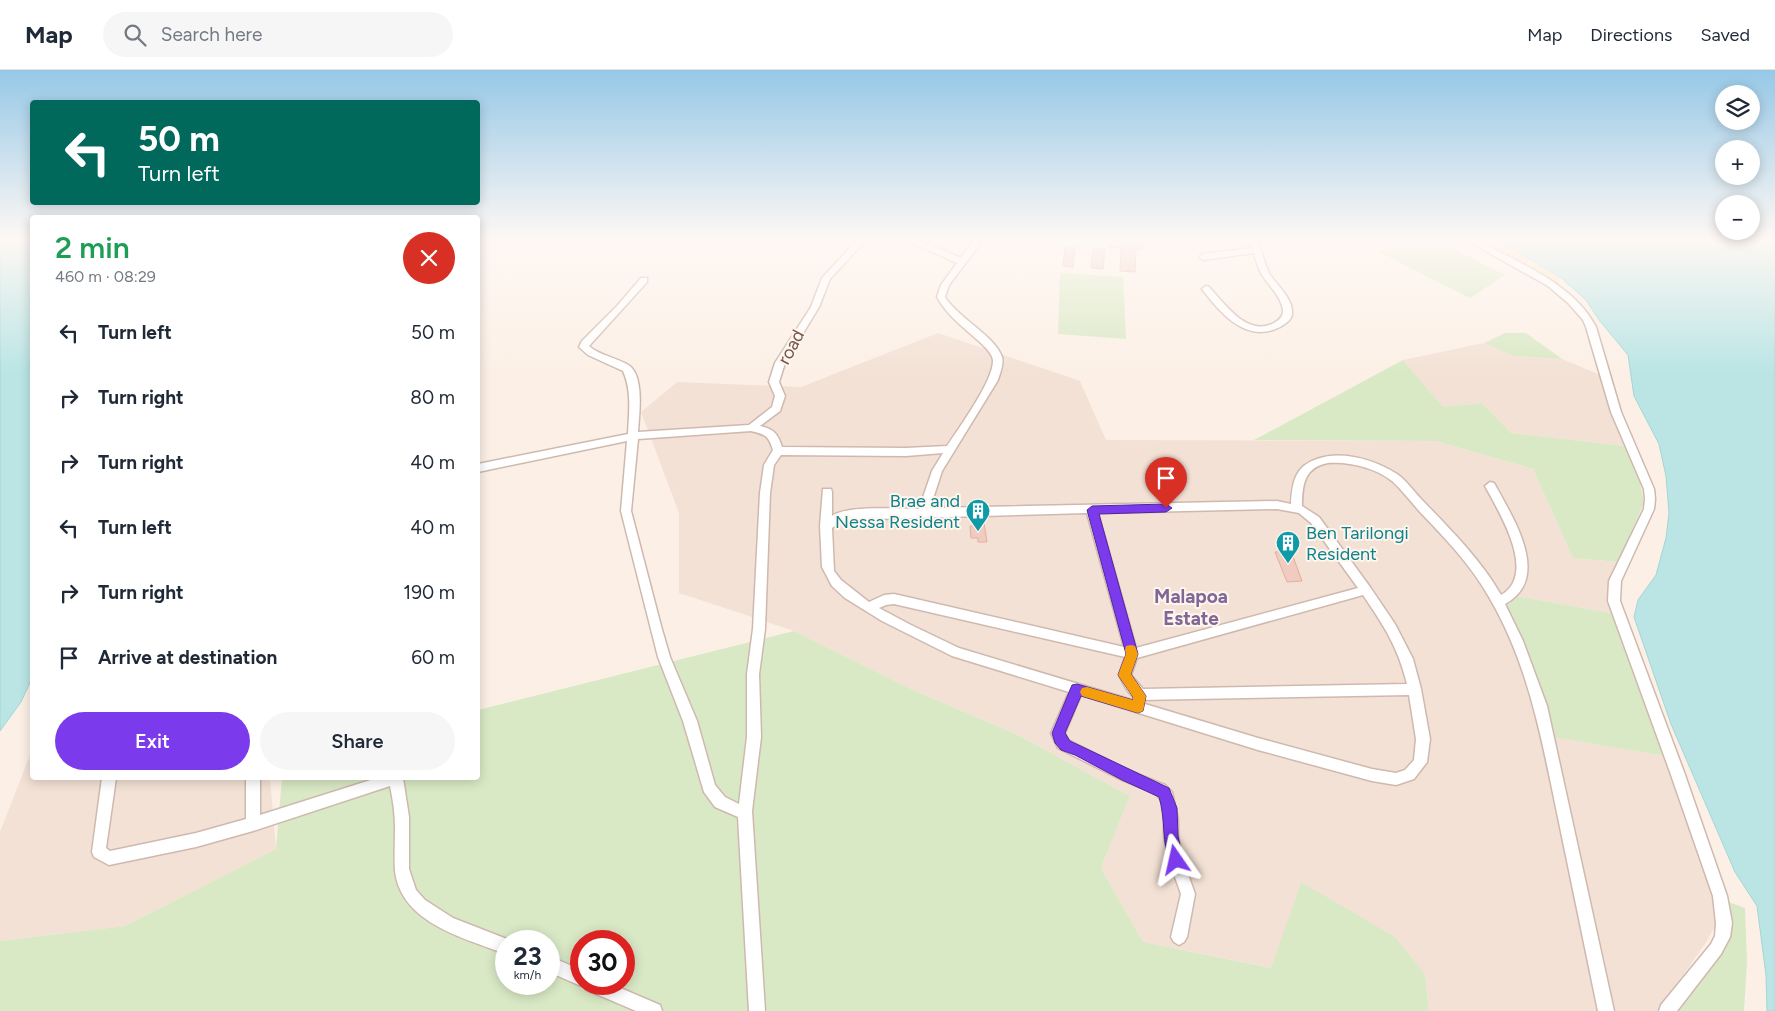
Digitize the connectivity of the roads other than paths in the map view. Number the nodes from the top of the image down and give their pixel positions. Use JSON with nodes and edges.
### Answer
{"nodes":[{"id":1,"x":641,"y":284,"type":"edge"},
{"id":2,"x":824,"y":284,"type":"edge"},
{"id":3,"x":946,"y":284,"type":"edge"},
{"id":4,"x":1272,"y":284,"type":"edge"},
{"id":5,"x":1551,"y":284,"type":"edge"},
{"id":6,"x":1206,"y":289,"type":"dead end"},
{"id":7,"x":751,"y":428,"type":"junction"},
{"id":8,"x":633,"y":436,"type":"junction"},
{"id":9,"x":949,"y":449,"type":"junction"},
{"id":10,"x":778,"y":451,"type":"junction"},
{"id":11,"x":480,"y":468,"type":"edge"},
{"id":12,"x":1490,"y":486,"type":"dead end"},
{"id":13,"x":826,"y":492,"type":"dead end"},
{"id":14,"x":1296,"y":508,"type":"junction"},
{"id":15,"x":1092,"y":510,"type":"junction"},
{"id":16,"x":923,"y":512,"type":"junction"},
{"id":17,"x":826,"y":526,"type":"junction"},
{"id":18,"x":1366,"y":590,"type":"junction"},
{"id":19,"x":1498,"y":602,"type":"junction"},
{"id":20,"x":870,"y":607,"type":"junction"},
{"id":21,"x":1132,"y":654,"type":"junction"},
{"id":22,"x":1077,"y":689,"type":"junction"},
{"id":23,"x":1415,"y":690,"type":"junction"},
{"id":24,"x":1139,"y":701,"type":"junction"},
{"id":25,"x":109,"y":780,"type":"edge"},
{"id":26,"x":253,"y":780,"type":"edge"},
{"id":27,"x":390,"y":780,"type":"edge"},
{"id":28,"x":396,"y":780,"type":"edge"},
{"id":29,"x":745,"y":811,"type":"junction"},
{"id":30,"x":253,"y":824,"type":"junction"},
{"id":31,"x":1179,"y":937,"type":"dead end"},
{"id":32,"x":495,"y":942,"type":"edge"},
{"id":33,"x":618,"y":995,"type":"edge"},
{"id":34,"x":654,"y":1011,"type":"edge"},
{"id":35,"x":757,"y":1011,"type":"edge"},
{"id":36,"x":1606,"y":1011,"type":"edge"},
{"id":37,"x":1666,"y":1011,"type":"edge"}],
"edges":[{"from":1,"to":8,"type":"street"},
{"from":2,"to":7,"type":"street","name":"road"},
{"from":3,"to":9,"type":"street"},
{"from":4,"to":6,"type":"street"},
{"from":5,"to":37,"type":"street"},
{"from":7,"to":8,"type":"street"},
{"from":7,"to":10,"type":"street"},
{"from":8,"to":11,"type":"street"},
{"from":8,"to":29,"type":"street"},
{"from":9,"to":10,"type":"street"},
{"from":9,"to":16,"type":"street"},
{"from":10,"to":29,"type":"street"},
{"from":12,"to":19,"type":"street"},
{"from":13,"to":17,"type":"street"},
{"from":14,"to":15,"type":"street"},
{"from":14,"to":18,"type":"street"},
{"from":14,"to":19,"type":"street"},
{"from":15,"to":16,"type":"street"},
{"from":15,"to":21,"type":"street"},
{"from":16,"to":17,"type":"street"},
{"from":17,"to":20,"type":"street"},
{"from":18,"to":21,"type":"street"},
{"from":18,"to":23,"type":"street"},
{"from":19,"to":36,"type":"street"},
{"from":20,"to":21,"type":"street"},
{"from":20,"to":22,"type":"street"},
{"from":21,"to":24,"type":"street"},
{"from":22,"to":24,"type":"street"},
{"from":22,"to":31,"type":"street"},
{"from":23,"to":24,"type":"street"},
{"from":23,"to":24,"type":"street"},
{"from":25,"to":30,"type":"street"},
{"from":26,"to":30,"type":"street"},
{"from":27,"to":30,"type":"street"},
{"from":28,"to":32,"type":"street"},
{"from":29,"to":35,"type":"street"},
{"from":33,"to":34,"type":"street"}]}
